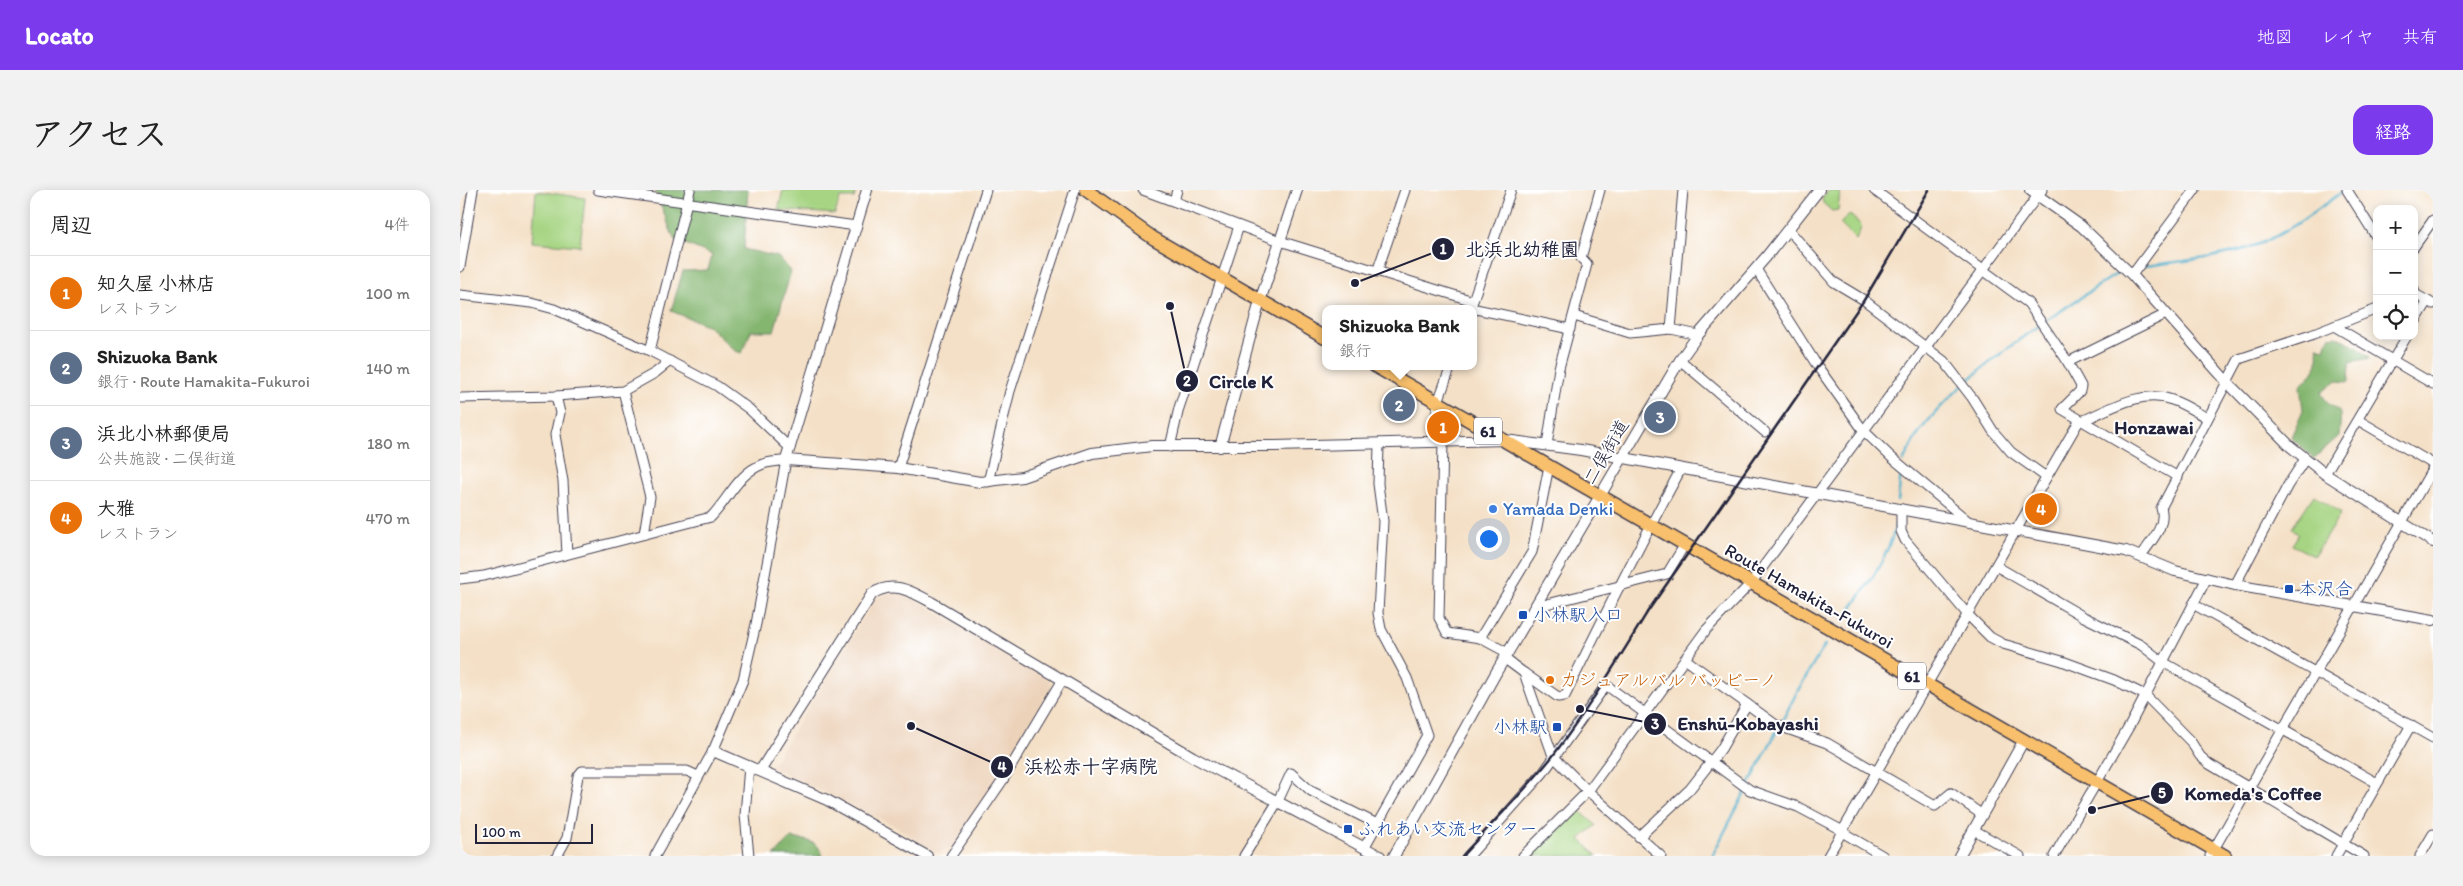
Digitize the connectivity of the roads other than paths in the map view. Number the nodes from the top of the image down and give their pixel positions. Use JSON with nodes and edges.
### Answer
{"nodes":[{"id":1,"x":473,"y":190,"type":"edge"},
{"id":2,"x":598,"y":190,"type":"edge"},
{"id":3,"x":690,"y":190,"type":"edge"},
{"id":4,"x":867,"y":190,"type":"edge"},
{"id":5,"x":986,"y":190,"type":"edge"},
{"id":6,"x":1075,"y":190,"type":"edge"},
{"id":7,"x":1086,"y":190,"type":"edge"},
{"id":8,"x":1143,"y":190,"type":"edge"},
{"id":9,"x":1178,"y":190,"type":"edge"},
{"id":10,"x":1297,"y":190,"type":"edge"},
{"id":11,"x":1405,"y":190,"type":"edge"},
{"id":12,"x":1511,"y":190,"type":"edge"},
{"id":13,"x":1600,"y":190,"type":"edge"},
{"id":14,"x":1683,"y":190,"type":"edge"},
{"id":15,"x":1819,"y":190,"type":"edge"},
{"id":16,"x":1874,"y":190,"type":"edge"},
{"id":17,"x":2195,"y":190,"type":"edge"},
{"id":18,"x":2348,"y":190,"type":"edge"},
{"id":19,"x":2036,"y":192,"type":"edge"},
{"id":20,"x":1813,"y":194,"type":"edge"},
{"id":21,"x":1174,"y":201,"type":"junction"},
{"id":22,"x":688,"y":202,"type":"junction"},
{"id":23,"x":2433,"y":220,"type":"edge"},
{"id":24,"x":856,"y":226,"type":"junction"},
{"id":25,"x":1239,"y":226,"type":"junction"},
{"id":26,"x":1788,"y":229,"type":"junction"},
{"id":27,"x":2373,"y":231,"type":"edge"},
{"id":28,"x":1280,"y":241,"type":"junction"},
{"id":29,"x":2418,"y":241,"type":"edge"},
{"id":30,"x":460,"y":266,"type":"edge"},
{"id":31,"x":1983,"y":268,"type":"junction"},
{"id":32,"x":1756,"y":269,"type":"junction"},
{"id":33,"x":1377,"y":272,"type":"junction"},
{"id":34,"x":2132,"y":275,"type":"junction"},
{"id":35,"x":1221,"y":278,"type":"junction"},
{"id":36,"x":2418,"y":294,"type":"edge"},
{"id":37,"x":460,"y":295,"type":"edge"},
{"id":38,"x":1260,"y":301,"type":"junction"},
{"id":39,"x":2430,"y":302,"type":"edge"},
{"id":40,"x":1468,"y":305,"type":"edge"},
{"id":41,"x":1471,"y":305,"type":"edge"},
{"id":42,"x":1477,"y":307,"type":"edge"},
{"id":43,"x":2373,"y":311,"type":"edge"},
{"id":44,"x":2166,"y":314,"type":"junction"},
{"id":45,"x":1574,"y":316,"type":"junction"},
{"id":46,"x":2418,"y":318,"type":"edge"},
{"id":47,"x":2334,"y":326,"type":"junction"},
{"id":48,"x":1570,"y":329,"type":"junction"},
{"id":49,"x":1671,"y":329,"type":"junction"},
{"id":50,"x":1698,"y":335,"type":"junction"},
{"id":51,"x":1322,"y":336,"type":"edge"},
{"id":52,"x":2405,"y":340,"type":"edge"},
{"id":53,"x":1925,"y":346,"type":"junction"},
{"id":54,"x":650,"y":351,"type":"junction"},
{"id":55,"x":1680,"y":360,"type":"junction"},
{"id":56,"x":2393,"y":360,"type":"junction"},
{"id":57,"x":670,"y":361,"type":"junction"},
{"id":58,"x":2068,"y":362,"type":"junction"},
{"id":59,"x":1382,"y":370,"type":"edge"},
{"id":60,"x":1450,"y":370,"type":"edge"},
{"id":61,"x":2228,"y":383,"type":"junction"},
{"id":62,"x":2433,"y":384,"type":"edge"},
{"id":63,"x":623,"y":391,"type":"junction"},
{"id":64,"x":556,"y":396,"type":"junction"},
{"id":65,"x":460,"y":398,"type":"edge"},
{"id":66,"x":1438,"y":402,"type":"junction"},
{"id":67,"x":2207,"y":418,"type":"junction"},
{"id":68,"x":2358,"y":420,"type":"junction"},
{"id":69,"x":2081,"y":421,"type":"junction"},
{"id":70,"x":1863,"y":430,"type":"junction"},
{"id":71,"x":1765,"y":432,"type":"dead end"},
{"id":72,"x":1505,"y":440,"type":"junction"},
{"id":73,"x":1438,"y":442,"type":"junction"},
{"id":74,"x":1379,"y":444,"type":"junction"},
{"id":75,"x":1547,"y":445,"type":"junction"},
{"id":76,"x":1170,"y":446,"type":"junction"},
{"id":77,"x":1220,"y":447,"type":"junction"},
{"id":78,"x":790,"y":448,"type":"junction"},
{"id":79,"x":1622,"y":458,"type":"junction"},
{"id":80,"x":2305,"y":459,"type":"junction"},
{"id":81,"x":786,"y":460,"type":"junction"},
{"id":82,"x":2433,"y":464,"type":"edge"},
{"id":83,"x":1549,"y":466,"type":"junction"},
{"id":84,"x":898,"y":468,"type":"junction"},
{"id":85,"x":2433,"y":468,"type":"edge"},
{"id":86,"x":1681,"y":469,"type":"junction"},
{"id":87,"x":2325,"y":474,"type":"junction"},
{"id":88,"x":2046,"y":477,"type":"junction"},
{"id":89,"x":2178,"y":477,"type":"junction"},
{"id":90,"x":988,"y":482,"type":"junction"},
{"id":91,"x":1816,"y":494,"type":"junction"},
{"id":92,"x":1599,"y":496,"type":"junction"},
{"id":93,"x":1901,"y":509,"type":"junction"},
{"id":94,"x":1968,"y":521,"type":"junction"},
{"id":95,"x":2402,"y":523,"type":"junction"},
{"id":96,"x":1651,"y":525,"type":"junction"},
{"id":97,"x":2017,"y":531,"type":"junction"},
{"id":98,"x":644,"y":534,"type":"junction"},
{"id":99,"x":2433,"y":542,"type":"edge"},
{"id":100,"x":1685,"y":544,"type":"junction"},
{"id":101,"x":567,"y":554,"type":"junction"},
{"id":102,"x":2141,"y":556,"type":"junction"},
{"id":103,"x":1996,"y":566,"type":"junction"},
{"id":104,"x":2207,"y":578,"type":"junction"},
{"id":105,"x":460,"y":579,"type":"edge"},
{"id":106,"x":1751,"y":583,"type":"junction"},
{"id":107,"x":2235,"y":585,"type":"junction"},
{"id":108,"x":1621,"y":587,"type":"junction"},
{"id":109,"x":2193,"y":604,"type":"junction"},
{"id":110,"x":2355,"y":606,"type":"junction"},
{"id":111,"x":1534,"y":607,"type":"junction"},
{"id":112,"x":1968,"y":615,"type":"junction"},
{"id":113,"x":2433,"y":620,"type":"edge"},
{"id":114,"x":1480,"y":638,"type":"junction"},
{"id":115,"x":1506,"y":656,"type":"junction"},
{"id":116,"x":1685,"y":659,"type":"junction"},
{"id":117,"x":2163,"y":662,"type":"junction"},
{"id":118,"x":2317,"y":672,"type":"junction"},
{"id":119,"x":1524,"y":673,"type":"junction"},
{"id":120,"x":1062,"y":681,"type":"junction"},
{"id":121,"x":1926,"y":684,"type":"junction"},
{"id":122,"x":2145,"y":695,"type":"junction"},
{"id":123,"x":1746,"y":704,"type":"junction"},
{"id":124,"x":1645,"y":713,"type":"junction"},
{"id":125,"x":2411,"y":725,"type":"junction"},
{"id":126,"x":2283,"y":730,"type":"junction"},
{"id":127,"x":2433,"y":738,"type":"edge"},
{"id":128,"x":2024,"y":740,"type":"junction"},
{"id":129,"x":713,"y":751,"type":"junction"},
{"id":130,"x":1554,"y":758,"type":"junction"},
{"id":131,"x":1711,"y":762,"type":"junction"},
{"id":132,"x":749,"y":766,"type":"junction"},
{"id":133,"x":760,"y":771,"type":"junction"},
{"id":134,"x":1876,"y":772,"type":"junction"},
{"id":135,"x":698,"y":776,"type":"junction"},
{"id":136,"x":2097,"y":783,"type":"junction"},
{"id":137,"x":2377,"y":783,"type":"junction"},
{"id":138,"x":2249,"y":790,"type":"junction"},
{"id":139,"x":1588,"y":791,"type":"junction"},
{"id":140,"x":1278,"y":802,"type":"junction"},
{"id":141,"x":1981,"y":814,"type":"junction"},
{"id":142,"x":1377,"y":824,"type":"junction"},
{"id":143,"x":1974,"y":830,"type":"junction"},
{"id":144,"x":1842,"y":832,"type":"junction"},
{"id":145,"x":2433,"y":834,"type":"edge"},
{"id":146,"x":1639,"y":836,"type":"junction"},
{"id":147,"x":2343,"y":844,"type":"junction"},
{"id":148,"x":1364,"y":848,"type":"junction"},
{"id":149,"x":2216,"y":854,"type":"edge"},
{"id":150,"x":557,"y":856,"type":"edge"},
{"id":151,"x":655,"y":856,"type":"edge"},
{"id":152,"x":748,"y":856,"type":"edge"},
{"id":153,"x":927,"y":856,"type":"edge"},
{"id":154,"x":951,"y":856,"type":"edge"},
{"id":155,"x":1244,"y":856,"type":"edge"},
{"id":156,"x":1380,"y":856,"type":"edge"},
{"id":157,"x":1394,"y":856,"type":"edge"},
{"id":158,"x":1468,"y":856,"type":"edge"},
{"id":159,"x":1523,"y":856,"type":"edge"},
{"id":160,"x":1661,"y":856,"type":"edge"},
{"id":161,"x":1828,"y":856,"type":"edge"},
{"id":162,"x":1883,"y":856,"type":"edge"},
{"id":163,"x":1959,"y":856,"type":"edge"},
{"id":164,"x":2020,"y":856,"type":"edge"},
{"id":165,"x":2054,"y":856,"type":"edge"},
{"id":166,"x":2336,"y":856,"type":"edge"},
{"id":167,"x":2364,"y":856,"type":"edge"},
{"id":168,"x":2420,"y":856,"type":"edge"}],
"edges":[{"from":1,"to":30,"type":"street"},
{"from":2,"to":22,"type":"street"},
{"from":3,"to":22,"type":"street"},
{"from":4,"to":24,"type":"street"},
{"from":5,"to":84,"type":"street"},
{"from":6,"to":90,"type":"street"},
{"from":7,"to":35,"type":"main road"},
{"from":8,"to":21,"type":"street"},
{"from":9,"to":21,"type":"street"},
{"from":10,"to":28,"type":"street"},
{"from":11,"to":33,"type":"street"},
{"from":12,"to":41,"type":"street"},
{"from":13,"to":45,"type":"street"},
{"from":14,"to":49,"type":"street"},
{"from":15,"to":20,"type":"street","name":"二俣街道"},
{"from":16,"to":31,"type":"street"},
{"from":17,"to":34,"type":"street"},
{"from":18,"to":27,"type":"street"},
{"from":19,"to":31,"type":"street"},
{"from":19,"to":34,"type":"street"},
{"from":20,"to":26,"type":"street","name":"二俣街道"},
{"from":21,"to":25,"type":"street"},
{"from":22,"to":24,"type":"street"},
{"from":22,"to":54,"type":"street"},
{"from":23,"to":29,"type":"street"},
{"from":24,"to":78,"type":"street"},
{"from":25,"to":28,"type":"street"},
{"from":25,"to":35,"type":"street"},
{"from":26,"to":32,"type":"street","name":"二俣街道"},
{"from":26,"to":53,"type":"street"},
{"from":28,"to":33,"type":"street"},
{"from":28,"to":38,"type":"street"},
{"from":31,"to":53,"type":"street"},
{"from":31,"to":58,"type":"street"},
{"from":32,"to":50,"type":"street","name":"二俣街道"},
{"from":32,"to":70,"type":"street"},
{"from":33,"to":40,"type":"street"},
{"from":34,"to":44,"type":"street"},
{"from":35,"to":38,"type":"main road"},
{"from":35,"to":76,"type":"street"},
{"from":36,"to":39,"type":"street"},
{"from":37,"to":54,"type":"street"},
{"from":38,"to":51,"type":"main road"},
{"from":38,"to":77,"type":"street"},
{"from":39,"to":46,"type":"street"},
{"from":42,"to":48,"type":"street"},
{"from":43,"to":47,"type":"street"},
{"from":44,"to":58,"type":"street"},
{"from":44,"to":61,"type":"street"},
{"from":45,"to":48,"type":"street"},
{"from":45,"to":49,"type":"street"},
{"from":47,"to":56,"type":"street"},
{"from":47,"to":61,"type":"street"},
{"from":48,"to":75,"type":"street"},
{"from":49,"to":50,"type":"street"},
{"from":50,"to":55,"type":"street","name":"二俣街道"},
{"from":52,"to":56,"type":"street"},
{"from":53,"to":70,"type":"street"},
{"from":53,"to":88,"type":"street"},
{"from":54,"to":57,"type":"street"},
{"from":55,"to":71,"type":"street"},
{"from":55,"to":79,"type":"street","name":"二俣街道"},
{"from":56,"to":62,"type":"street"},
{"from":56,"to":68,"type":"street"},
{"from":57,"to":63,"type":"street"},
{"from":57,"to":78,"type":"street"},
{"from":58,"to":69,"type":"street"},
{"from":59,"to":66,"type":"main road","name":"Route Hamakita-Fukuroi","number":"61"},
{"from":60,"to":66,"type":"street"},
{"from":61,"to":67,"type":"street"},
{"from":61,"to":80,"type":"street"},
{"from":63,"to":64,"type":"street"},
{"from":63,"to":98,"type":"street"},
{"from":64,"to":65,"type":"street"},
{"from":64,"to":101,"type":"street"},
{"from":66,"to":72,"type":"main road","name":"Route Hamakita-Fukuroi","number":"61"},
{"from":66,"to":73,"type":"street"},
{"from":67,"to":69,"type":"street"},
{"from":67,"to":89,"type":"street"},
{"from":68,"to":82,"type":"street"},
{"from":68,"to":87,"type":"street"},
{"from":69,"to":88,"type":"street"},
{"from":69,"to":89,"type":"street"},
{"from":70,"to":91,"type":"street"},
{"from":70,"to":94,"type":"street"},
{"from":72,"to":73,"type":"street"},
{"from":72,"to":75,"type":"street"},
{"from":72,"to":83,"type":"main road","name":"Route Hamakita-Fukuroi","number":"61"},
{"from":73,"to":74,"type":"street"},
{"from":73,"to":114,"type":"street"},
{"from":74,"to":77,"type":"street"},
{"from":74,"to":142,"type":"street"},
{"from":75,"to":79,"type":"street"},
{"from":76,"to":77,"type":"street"},
{"from":76,"to":90,"type":"street"},
{"from":78,"to":81,"type":"street"},
{"from":79,"to":86,"type":"street"},
{"from":79,"to":92,"type":"street","name":"二俣街道"},
{"from":80,"to":87,"type":"street"},
{"from":80,"to":107,"type":"street"},
{"from":81,"to":84,"type":"street"},
{"from":81,"to":98,"type":"street"},
{"from":81,"to":129,"type":"street"},
{"from":83,"to":92,"type":"main road","name":"Route Hamakita-Fukuroi","number":"61"},
{"from":83,"to":114,"type":"street"},
{"from":84,"to":90,"type":"street"},
{"from":85,"to":95,"type":"street"},
{"from":86,"to":91,"type":"street"},
{"from":86,"to":96,"type":"street"},
{"from":87,"to":95,"type":"street"},
{"from":88,"to":97,"type":"street"},
{"from":89,"to":102,"type":"street"},
{"from":91,"to":93,"type":"street"},
{"from":91,"to":106,"type":"street"},
{"from":92,"to":96,"type":"main road","name":"Route Hamakita-Fukuroi","number":"61"},
{"from":92,"to":111,"type":"street","name":"二俣街道"},
{"from":93,"to":94,"type":"street"},
{"from":93,"to":112,"type":"street"},
{"from":94,"to":97,"type":"street"},
{"from":95,"to":99,"type":"street"},
{"from":95,"to":110,"type":"street"},
{"from":96,"to":100,"type":"main road","name":"Route Hamakita-Fukuroi","number":"61"},
{"from":96,"to":108,"type":"street"},
{"from":97,"to":102,"type":"street"},
{"from":97,"to":103,"type":"street"},
{"from":98,"to":101,"type":"street"},
{"from":100,"to":106,"type":"main road","name":"Route Hamakita-Fukuroi","number":"61"},
{"from":100,"to":108,"type":"street"},
{"from":101,"to":105,"type":"street"},
{"from":102,"to":104,"type":"street"},
{"from":103,"to":112,"type":"street"},
{"from":103,"to":117,"type":"street"},
{"from":104,"to":107,"type":"street"},
{"from":104,"to":109,"type":"street"},
{"from":106,"to":116,"type":"street"},
{"from":106,"to":121,"type":"main road","name":"Route Hamakita-Fukuroi","number":"61"},
{"from":107,"to":110,"type":"street"},
{"from":108,"to":111,"type":"street"},
{"from":108,"to":119,"type":"street"},
{"from":109,"to":117,"type":"street"},
{"from":109,"to":118,"type":"street"},
{"from":110,"to":113,"type":"street"},
{"from":110,"to":118,"type":"street"},
{"from":111,"to":115,"type":"street","name":"二俣街道"},
{"from":112,"to":121,"type":"street"},
{"from":112,"to":122,"type":"street"},
{"from":114,"to":115,"type":"street"},
{"from":115,"to":119,"type":"street"},
{"from":115,"to":157,"type":"street","name":"二俣街道"},
{"from":116,"to":123,"type":"street"},
{"from":116,"to":124,"type":"street"},
{"from":117,"to":122,"type":"street"},
{"from":117,"to":126,"type":"street"},
{"from":118,"to":125,"type":"street"},
{"from":118,"to":126,"type":"street"},
{"from":119,"to":130,"type":"street"},
{"from":120,"to":133,"type":"street"},
{"from":120,"to":140,"type":"street"},
{"from":120,"to":154,"type":"street"},
{"from":121,"to":128,"type":"main road","name":"Route Hamakita-Fukuroi","number":"61"},
{"from":121,"to":134,"type":"street"},
{"from":122,"to":136,"type":"street"},
{"from":122,"to":138,"type":"street"},
{"from":123,"to":131,"type":"street"},
{"from":123,"to":134,"type":"street"},
{"from":124,"to":130,"type":"street"},
{"from":124,"to":131,"type":"street"},
{"from":124,"to":139,"type":"street"},
{"from":125,"to":127,"type":"street"},
{"from":125,"to":137,"type":"street"},
{"from":126,"to":137,"type":"street"},
{"from":126,"to":138,"type":"street"},
{"from":128,"to":136,"type":"main road","name":"Route Hamakita-Fukuroi","number":"61"},
{"from":128,"to":141,"type":"street"},
{"from":129,"to":132,"type":"street"},
{"from":129,"to":135,"type":"street"},
{"from":130,"to":139,"type":"street"},
{"from":130,"to":158,"type":"street"},
{"from":131,"to":144,"type":"street"},
{"from":131,"to":146,"type":"street"},
{"from":132,"to":133,"type":"street"},
{"from":132,"to":152,"type":"street"},
{"from":133,"to":153,"type":"street"},
{"from":134,"to":141,"type":"street"},
{"from":134,"to":144,"type":"street"},
{"from":135,"to":150,"type":"street"},
{"from":135,"to":151,"type":"street"},
{"from":136,"to":149,"type":"main road","name":"Route Hamakita-Fukuroi","number":"61"},
{"from":136,"to":165,"type":"street"},
{"from":137,"to":147,"type":"street"},
{"from":138,"to":147,"type":"street"},
{"from":138,"to":149,"type":"street"},
{"from":139,"to":146,"type":"street"},
{"from":139,"to":159,"type":"street"},
{"from":140,"to":142,"type":"street"},
{"from":140,"to":148,"type":"street"},
{"from":140,"to":155,"type":"street"},
{"from":141,"to":143,"type":"street"},
{"from":142,"to":148,"type":"street"},
{"from":143,"to":163,"type":"street"},
{"from":143,"to":164,"type":"street"},
{"from":144,"to":161,"type":"street"},
{"from":144,"to":162,"type":"street"},
{"from":145,"to":168,"type":"street"},
{"from":146,"to":160,"type":"street"},
{"from":147,"to":166,"type":"street"},
{"from":147,"to":167,"type":"street"},
{"from":148,"to":156,"type":"street"}]}
